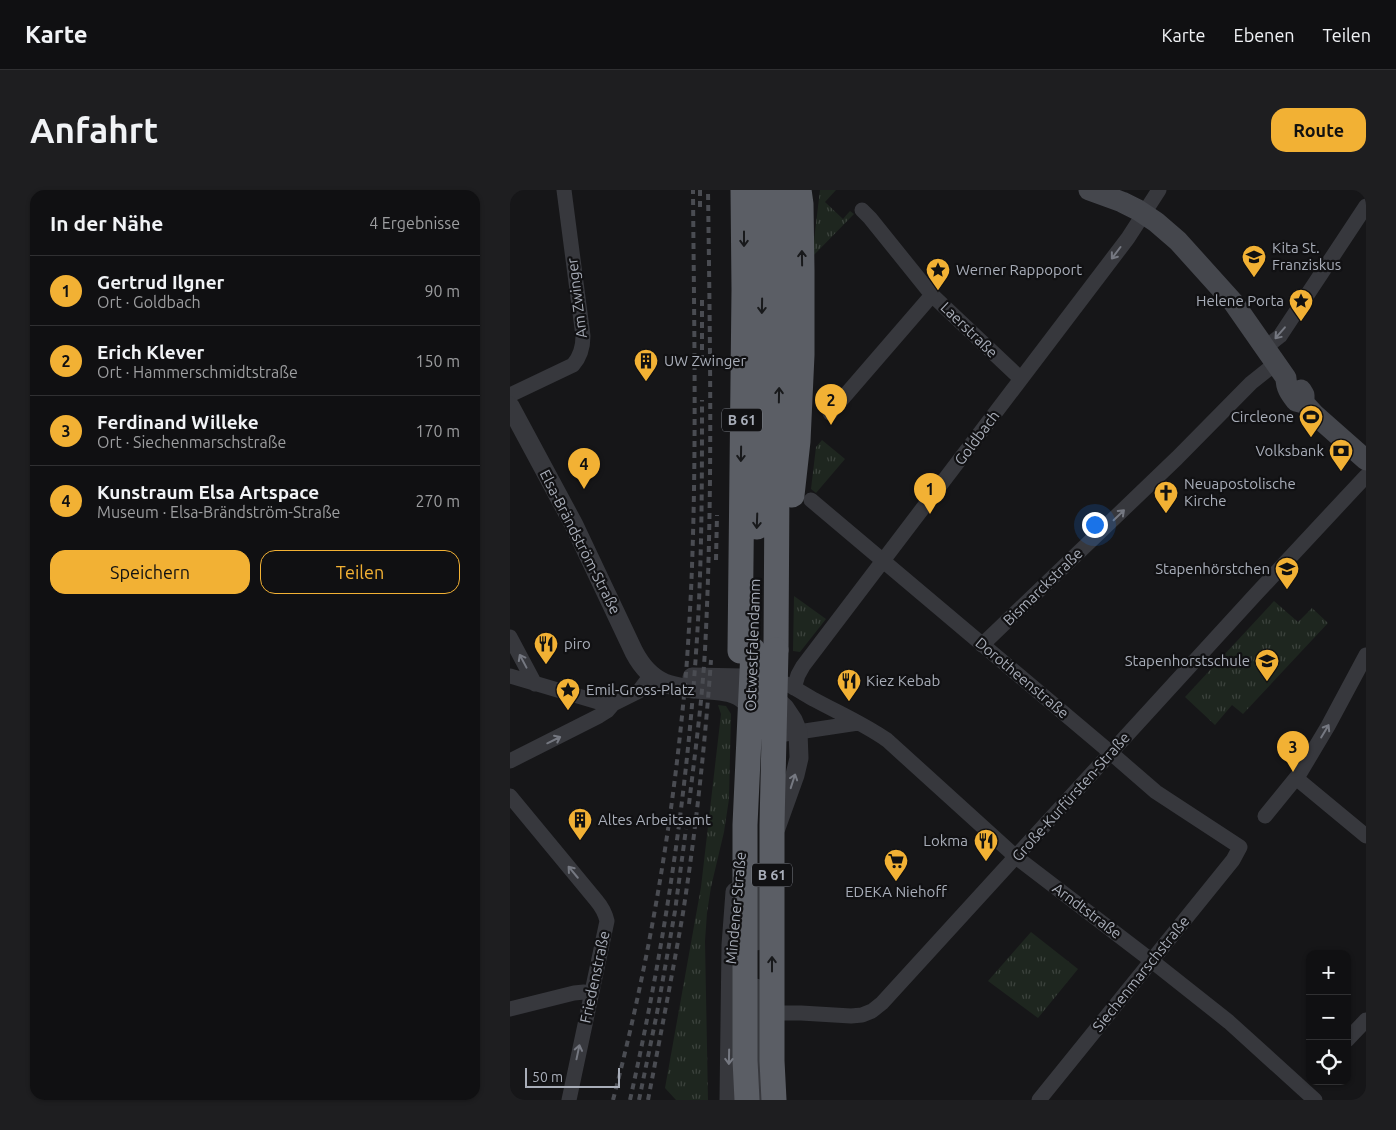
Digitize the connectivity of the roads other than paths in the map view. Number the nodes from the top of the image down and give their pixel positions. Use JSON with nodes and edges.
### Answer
{"nodes":[{"id":1,"x":564,"y":190,"type":"edge"},
{"id":2,"x":1089,"y":190,"type":"edge"},
{"id":3,"x":1160,"y":190,"type":"edge"},
{"id":4,"x":779,"y":195,"type":"edge"},
{"id":5,"x":1366,"y":206,"type":"edge"},
{"id":6,"x":862,"y":210,"type":"dead end"},
{"id":7,"x":1144,"y":214,"type":"junction"},
{"id":8,"x":932,"y":295,"type":"junction"},
{"id":9,"x":1276,"y":363,"type":"junction"},
{"id":10,"x":1021,"y":379,"type":"junction"},
{"id":11,"x":510,"y":395,"type":"edge"},
{"id":12,"x":510,"y":406,"type":"edge"},
{"id":13,"x":830,"y":413,"type":"dead end"},
{"id":14,"x":1366,"y":460,"type":"edge"},
{"id":15,"x":1366,"y":476,"type":"edge"},
{"id":16,"x":812,"y":500,"type":"dead end"},
{"id":17,"x":884,"y":561,"type":"junction"},
{"id":18,"x":510,"y":637,"type":"edge"},
{"id":19,"x":982,"y":645,"type":"junction"},
{"id":20,"x":756,"y":650,"type":"junction"},
{"id":21,"x":1366,"y":655,"type":"edge"},
{"id":22,"x":510,"y":676,"type":"edge"},
{"id":23,"x":651,"y":676,"type":"junction"},
{"id":24,"x":744,"y":678,"type":"junction"},
{"id":25,"x":535,"y":684,"type":"junction"},
{"id":26,"x":794,"y":688,"type":"junction"},
{"id":27,"x":613,"y":704,"type":"junction"},
{"id":28,"x":756,"y":720,"type":"junction"},
{"id":29,"x":858,"y":723,"type":"junction"},
{"id":30,"x":798,"y":732,"type":"junction"},
{"id":31,"x":1111,"y":752,"type":"junction"},
{"id":32,"x":510,"y":761,"type":"edge"},
{"id":33,"x":1298,"y":776,"type":"junction"},
{"id":34,"x":510,"y":796,"type":"edge"},
{"id":35,"x":1264,"y":816,"type":"dead end"},
{"id":36,"x":1366,"y":836,"type":"edge"},
{"id":37,"x":1240,"y":847,"type":"joint"},
{"id":38,"x":1016,"y":857,"type":"junction"},
{"id":39,"x":1152,"y":960,"type":"junction"},
{"id":40,"x":591,"y":994,"type":"junction"},
{"id":41,"x":510,"y":1009,"type":"edge"},
{"id":42,"x":730,"y":1013,"type":"junction"},
{"id":43,"x":758,"y":1013,"type":"junction"},
{"id":44,"x":1366,"y":1020,"type":"edge"},
{"id":45,"x":1351,"y":1036,"type":"edge"},
{"id":46,"x":1302,"y":1090,"type":"edge"},
{"id":47,"x":569,"y":1100,"type":"edge"},
{"id":48,"x":729,"y":1100,"type":"edge"},
{"id":49,"x":747,"y":1100,"type":"edge"},
{"id":50,"x":759,"y":1100,"type":"edge"},
{"id":51,"x":774,"y":1100,"type":"edge"},
{"id":52,"x":1040,"y":1100,"type":"edge"},
{"id":53,"x":1315,"y":1100,"type":"edge"}],
"edges":[{"from":1,"to":11,"type":"street","name":"Am Zwinger"},
{"from":2,"to":7,"type":"main road"},
{"from":3,"to":7,"type":"street","name":"Goldbach"},
{"from":4,"to":20,"type":"highway","number":"B 61","one_way":true},
{"from":20,"to":4,"type":"highway","name":"Ostwestfalendamm","number":"B 61","one_way":true},
{"from":5,"to":9,"type":"street","name":"Bismarckstraße","one_way":true},
{"from":6,"to":8,"type":"street","name":"Laerstraße"},
{"from":7,"to":9,"type":"main road"},
{"from":7,"to":10,"type":"street","name":"Goldbach","one_way":true},
{"from":8,"to":10,"type":"street","name":"Laerstraße"},
{"from":8,"to":13,"type":"street"},
{"from":9,"to":14,"type":"main road"},
{"from":19,"to":9,"type":"street","name":"Bismarckstraße","one_way":true},
{"from":10,"to":17,"type":"street","name":"Goldbach"},
{"from":12,"to":23,"type":"street","name":"Elsa-Brändström-Straße"},
{"from":15,"to":31,"type":"street","name":"Große-Kurfürsten-Straße"},
{"from":16,"to":17,"type":"street","name":"Dorotheenstraße"},
{"from":17,"to":19,"type":"street","name":"Dorotheenstraße"},
{"from":17,"to":26,"type":"street","name":"Goldbach"},
{"from":25,"to":18,"type":"street","one_way":true},
{"from":19,"to":31,"type":"street","name":"Dorotheenstraße"},
{"from":20,"to":49,"type":"highway","number":"B 61","bridge":true},
{"from":51,"to":20,"type":"highway","name":"Ostwestfalendamm","number":"B 61","one_way":true,"bridge":true},
{"from":33,"to":21,"type":"street","one_way":true},
{"from":22,"to":25,"type":"street"},
{"from":23,"to":24,"type":"street","name":"Arndtstraße"},
{"from":23,"to":27,"type":"street"},
{"from":23,"to":28,"type":"street"},
{"from":24,"to":26,"type":"street","name":"Arndtstraße"},
{"from":24,"to":30,"type":"street","name":"Arndtstraße"},
{"from":25,"to":27,"type":"street"},
{"from":26,"to":29,"type":"street","name":"Arndtstraße"},
{"from":32,"to":27,"type":"street","one_way":true},
{"from":28,"to":30,"type":"street"},
{"from":28,"to":42,"type":"street","name":"Mindener Straße"},
{"from":29,"to":30,"type":"street"},
{"from":29,"to":38,"type":"street","name":"Arndtstraße"},
{"from":43,"to":30,"type":"street","name":"Mindener Straße","one_way":true},
{"from":31,"to":37,"type":"street","name":"Dorotheenstraße"},
{"from":31,"to":38,"type":"street","name":"Große-Kurfürsten-Straße"},
{"from":33,"to":35,"type":"street"},
{"from":33,"to":36,"type":"street"},
{"from":40,"to":34,"type":"street","name":"Friedenstraße","one_way":true},
{"from":37,"to":39,"type":"street","name":"Siechenmarschstraße"},
{"from":38,"to":39,"type":"street","name":"Arndtstraße"},
{"from":38,"to":43,"type":"street","name":"Große-Kurfürsten-Straße"},
{"from":39,"to":46,"type":"street","name":"Arndtstraße"},
{"from":39,"to":52,"type":"street","name":"Siechenmarschstraße"},
{"from":40,"to":41,"type":"street"},
{"from":47,"to":40,"type":"street","name":"Friedenstraße","one_way":true},
{"from":42,"to":43,"type":"street","name":"Große-Kurfürsten-Straße"},
{"from":42,"to":48,"type":"street","name":"Mindener Straße","one_way":true},
{"from":43,"to":50,"type":"street","name":"Mindener Straße"},
{"from":44,"to":45,"type":"street"},
{"from":46,"to":53,"type":"street","name":"Arndtstraße"}]}
